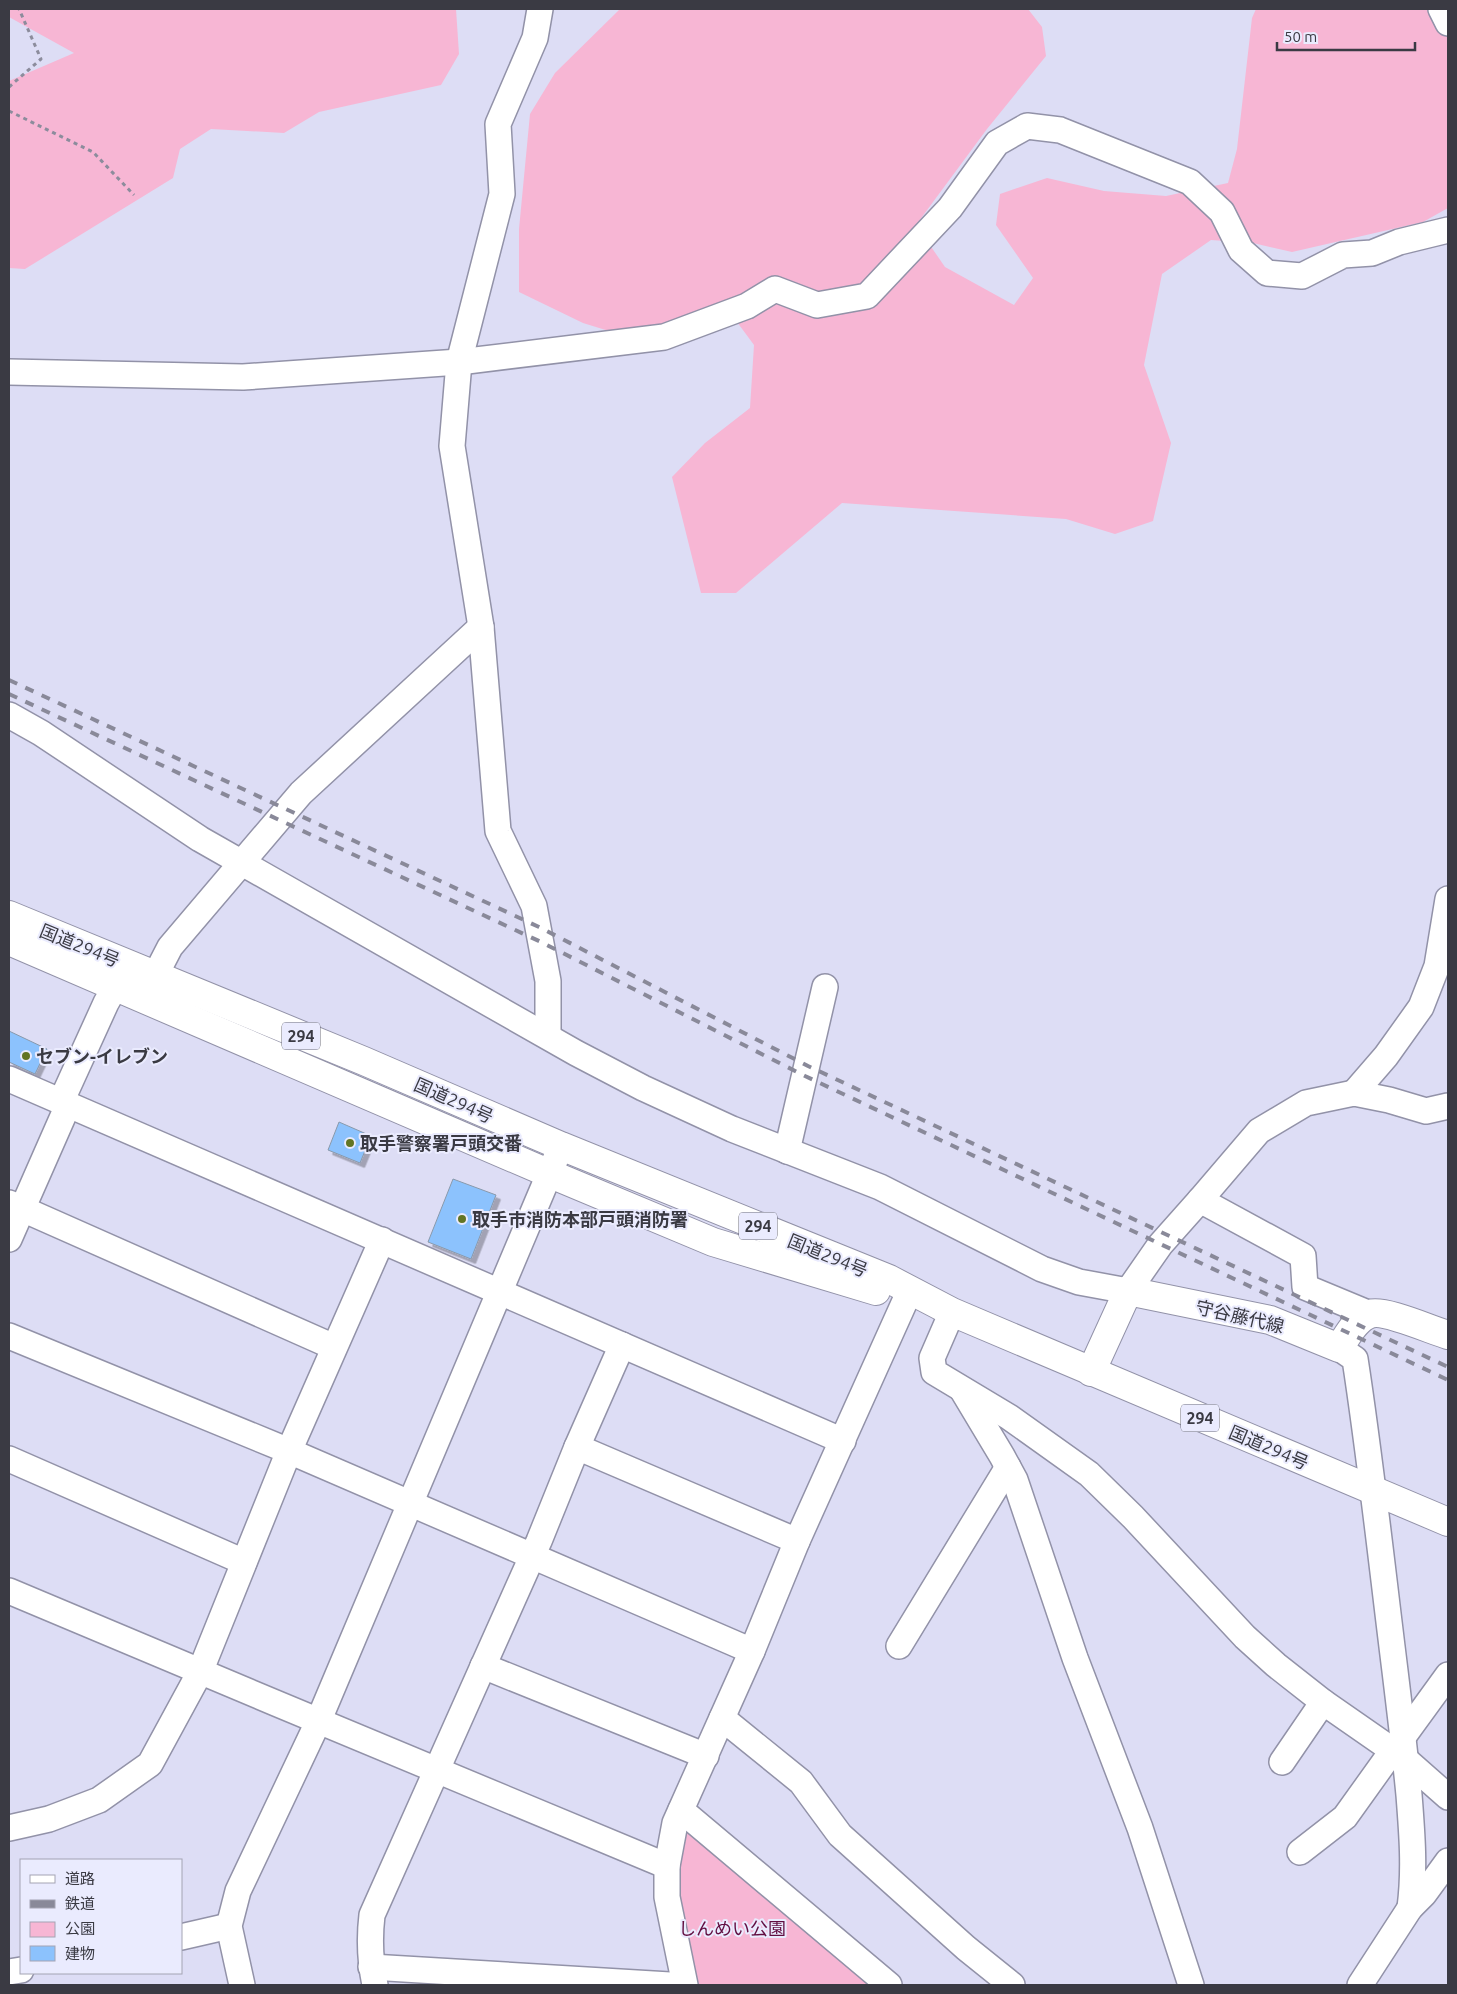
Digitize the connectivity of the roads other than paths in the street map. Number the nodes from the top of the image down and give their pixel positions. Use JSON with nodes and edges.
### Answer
{"nodes":[{"id":1,"x":540,"y":9,"type":"edge"},
{"id":2,"x":1441,"y":9,"type":"edge"},
{"id":3,"x":1448,"y":23,"type":"edge"},
{"id":4,"x":1448,"y":230,"type":"edge"},
{"id":5,"x":459,"y":362,"type":"junction"},
{"id":6,"x":9,"y":372,"type":"edge"},
{"id":7,"x":481,"y":627,"type":"junction"},
{"id":8,"x":9,"y":715,"type":"edge"},
{"id":9,"x":240,"y":862,"type":"junction"},
{"id":10,"x":1448,"y":899,"type":"edge"},
{"id":11,"x":9,"y":916,"type":"edge"},
{"id":12,"x":9,"y":940,"type":"edge"},
{"id":13,"x":155,"y":976,"type":"junction"},
{"id":14,"x":115,"y":987,"type":"junction"},
{"id":15,"x":826,"y":987,"type":"dead end"},
{"id":16,"x":548,"y":1036,"type":"junction"},
{"id":17,"x":9,"y":1079,"type":"edge"},
{"id":18,"x":1354,"y":1093,"type":"junction"},
{"id":19,"x":64,"y":1104,"type":"junction"},
{"id":20,"x":1448,"y":1106,"type":"edge"},
{"id":21,"x":561,"y":1146,"type":"junction"},
{"id":22,"x":787,"y":1151,"type":"junction"},
{"id":23,"x":548,"y":1173,"type":"junction"},
{"id":24,"x":1200,"y":1200,"type":"junction"},
{"id":25,"x":15,"y":1206,"type":"edge"},
{"id":26,"x":9,"y":1238,"type":"edge"},
{"id":27,"x":382,"y":1240,"type":"junction"},
{"id":28,"x":1128,"y":1291,"type":"junction"},
{"id":29,"x":500,"y":1292,"type":"junction"},
{"id":30,"x":908,"y":1294,"type":"junction"},
{"id":31,"x":952,"y":1312,"type":"junction"},
{"id":32,"x":1370,"y":1314,"type":"junction"},
{"id":33,"x":1448,"y":1335,"type":"edge"},
{"id":34,"x":9,"y":1336,"type":"edge"},
{"id":35,"x":622,"y":1345,"type":"junction"},
{"id":36,"x":334,"y":1347,"type":"junction"},
{"id":37,"x":1339,"y":1348,"type":"junction"},
{"id":38,"x":1091,"y":1372,"type":"junction"},
{"id":39,"x":961,"y":1389,"type":"junction"},
{"id":40,"x":843,"y":1442,"type":"junction"},
{"id":41,"x":577,"y":1447,"type":"junction"},
{"id":42,"x":289,"y":1451,"type":"junction"},
{"id":43,"x":9,"y":1459,"type":"edge"},
{"id":44,"x":1008,"y":1467,"type":"junction"},
{"id":45,"x":1374,"y":1490,"type":"junction"},
{"id":46,"x":410,"y":1503,"type":"junction"},
{"id":47,"x":1448,"y":1522,"type":"edge"},
{"id":48,"x":797,"y":1541,"type":"junction"},
{"id":49,"x":533,"y":1556,"type":"junction"},
{"id":50,"x":244,"y":1562,"type":"junction"},
{"id":51,"x":9,"y":1591,"type":"edge"},
{"id":52,"x":899,"y":1646,"type":"dead end"},
{"id":53,"x":752,"y":1651,"type":"junction"},
{"id":54,"x":483,"y":1666,"type":"junction"},
{"id":55,"x":200,"y":1672,"type":"junction"},
{"id":56,"x":1448,"y":1675,"type":"edge"},
{"id":57,"x":1323,"y":1702,"type":"junction"},
{"id":58,"x":722,"y":1718,"type":"junction"},
{"id":59,"x":318,"y":1722,"type":"junction"},
{"id":60,"x":1401,"y":1749,"type":"junction"},
{"id":61,"x":706,"y":1756,"type":"junction"},
{"id":62,"x":1282,"y":1762,"type":"dead end"},
{"id":63,"x":437,"y":1770,"type":"junction"},
{"id":64,"x":1448,"y":1797,"type":"edge"},
{"id":65,"x":681,"y":1810,"type":"junction"},
{"id":66,"x":9,"y":1828,"type":"edge"},
{"id":67,"x":1300,"y":1852,"type":"dead end"},
{"id":68,"x":1448,"y":1861,"type":"edge"},
{"id":69,"x":667,"y":1866,"type":"junction"},
{"id":70,"x":1410,"y":1908,"type":"junction"},
{"id":71,"x":229,"y":1926,"type":"junction"},
{"id":72,"x":182,"y":1937,"type":"edge"},
{"id":73,"x":373,"y":1976,"type":"edge"},
{"id":74,"x":242,"y":1985,"type":"edge"},
{"id":75,"x":670,"y":1985,"type":"edge"},
{"id":76,"x":685,"y":1985,"type":"edge"},
{"id":77,"x":889,"y":1985,"type":"edge"},
{"id":78,"x":1012,"y":1985,"type":"edge"},
{"id":79,"x":1191,"y":1985,"type":"edge"},
{"id":80,"x":1360,"y":1985,"type":"edge"}],
"edges":[{"from":1,"to":5,"type":"street"},
{"from":2,"to":3,"type":"street"},
{"from":4,"to":5,"type":"street"},
{"from":5,"to":6,"type":"street"},
{"from":5,"to":7,"type":"street"},
{"from":7,"to":9,"type":"street"},
{"from":7,"to":16,"type":"street"},
{"from":8,"to":9,"type":"street"},
{"from":9,"to":13,"type":"street"},
{"from":9,"to":16,"type":"street"},
{"from":10,"to":18,"type":"street"},
{"from":11,"to":13,"type":"main road","name":"国道294号","number":"294"},
{"from":12,"to":14,"type":"main road","name":"国道294号","number":"294"},
{"from":13,"to":21,"type":"main road","name":"国道294号","number":"294"},
{"from":14,"to":19,"type":"street"},
{"from":14,"to":23,"type":"main road","name":"国道294号","number":"294"},
{"from":15,"to":22,"type":"street"},
{"from":16,"to":22,"type":"street"},
{"from":17,"to":19,"type":"street"},
{"from":18,"to":20,"type":"street"},
{"from":18,"to":24,"type":"street"},
{"from":19,"to":25,"type":"street"},
{"from":19,"to":27,"type":"street"},
{"from":21,"to":23,"type":"street"},
{"from":21,"to":30,"type":"main road","name":"国道294号","number":"294"},
{"from":22,"to":28,"type":"street"},
{"from":23,"to":29,"type":"street"},
{"from":23,"to":30,"type":"main road","name":"国道294号","number":"294"},
{"from":24,"to":28,"type":"street"},
{"from":24,"to":32,"type":"street"},
{"from":25,"to":26,"type":"street"},
{"from":25,"to":36,"type":"street"},
{"from":27,"to":29,"type":"street"},
{"from":27,"to":36,"type":"street"},
{"from":28,"to":37,"type":"main road","name":"守谷藤代線"},
{"from":28,"to":38,"type":"main road"},
{"from":29,"to":35,"type":"street"},
{"from":29,"to":46,"type":"street"},
{"from":30,"to":31,"type":"main road","name":"国道294号","number":"294"},
{"from":30,"to":40,"type":"street"},
{"from":31,"to":38,"type":"main road","name":"国道294号","number":"294"},
{"from":31,"to":39,"type":"street"},
{"from":32,"to":33,"type":"main road"},
{"from":32,"to":37,"type":"main road"},
{"from":34,"to":42,"type":"street"},
{"from":35,"to":40,"type":"street"},
{"from":35,"to":41,"type":"street"},
{"from":36,"to":42,"type":"street"},
{"from":37,"to":45,"type":"street"},
{"from":38,"to":45,"type":"main road","name":"国道294号","number":"294"},
{"from":39,"to":44,"type":"street"},
{"from":39,"to":57,"type":"street"},
{"from":40,"to":48,"type":"street"},
{"from":41,"to":48,"type":"street"},
{"from":41,"to":49,"type":"street"},
{"from":42,"to":46,"type":"street"},
{"from":42,"to":50,"type":"street"},
{"from":43,"to":50,"type":"street"},
{"from":44,"to":52,"type":"street"},
{"from":44,"to":79,"type":"street"},
{"from":45,"to":47,"type":"main road","name":"国道294号","number":"294"},
{"from":45,"to":60,"type":"street"},
{"from":46,"to":49,"type":"street"},
{"from":46,"to":59,"type":"street"},
{"from":48,"to":53,"type":"street"},
{"from":49,"to":53,"type":"street"},
{"from":49,"to":54,"type":"street"},
{"from":50,"to":55,"type":"street"},
{"from":51,"to":55,"type":"street"},
{"from":53,"to":58,"type":"street"},
{"from":54,"to":61,"type":"street"},
{"from":54,"to":63,"type":"street"},
{"from":55,"to":59,"type":"street"},
{"from":55,"to":66,"type":"street"},
{"from":56,"to":60,"type":"street"},
{"from":57,"to":60,"type":"street"},
{"from":57,"to":62,"type":"street"},
{"from":58,"to":61,"type":"street"},
{"from":58,"to":78,"type":"street"},
{"from":59,"to":63,"type":"street"},
{"from":59,"to":71,"type":"street"},
{"from":60,"to":64,"type":"street"},
{"from":60,"to":67,"type":"street"},
{"from":60,"to":70,"type":"street"},
{"from":61,"to":65,"type":"street"},
{"from":63,"to":69,"type":"street"},
{"from":63,"to":73,"type":"street"},
{"from":65,"to":69,"type":"street"},
{"from":65,"to":77,"type":"street"},
{"from":68,"to":70,"type":"street"},
{"from":69,"to":76,"type":"street"},
{"from":70,"to":80,"type":"street"},
{"from":71,"to":72,"type":"street"},
{"from":71,"to":74,"type":"street"},
{"from":73,"to":75,"type":"street"}]}
